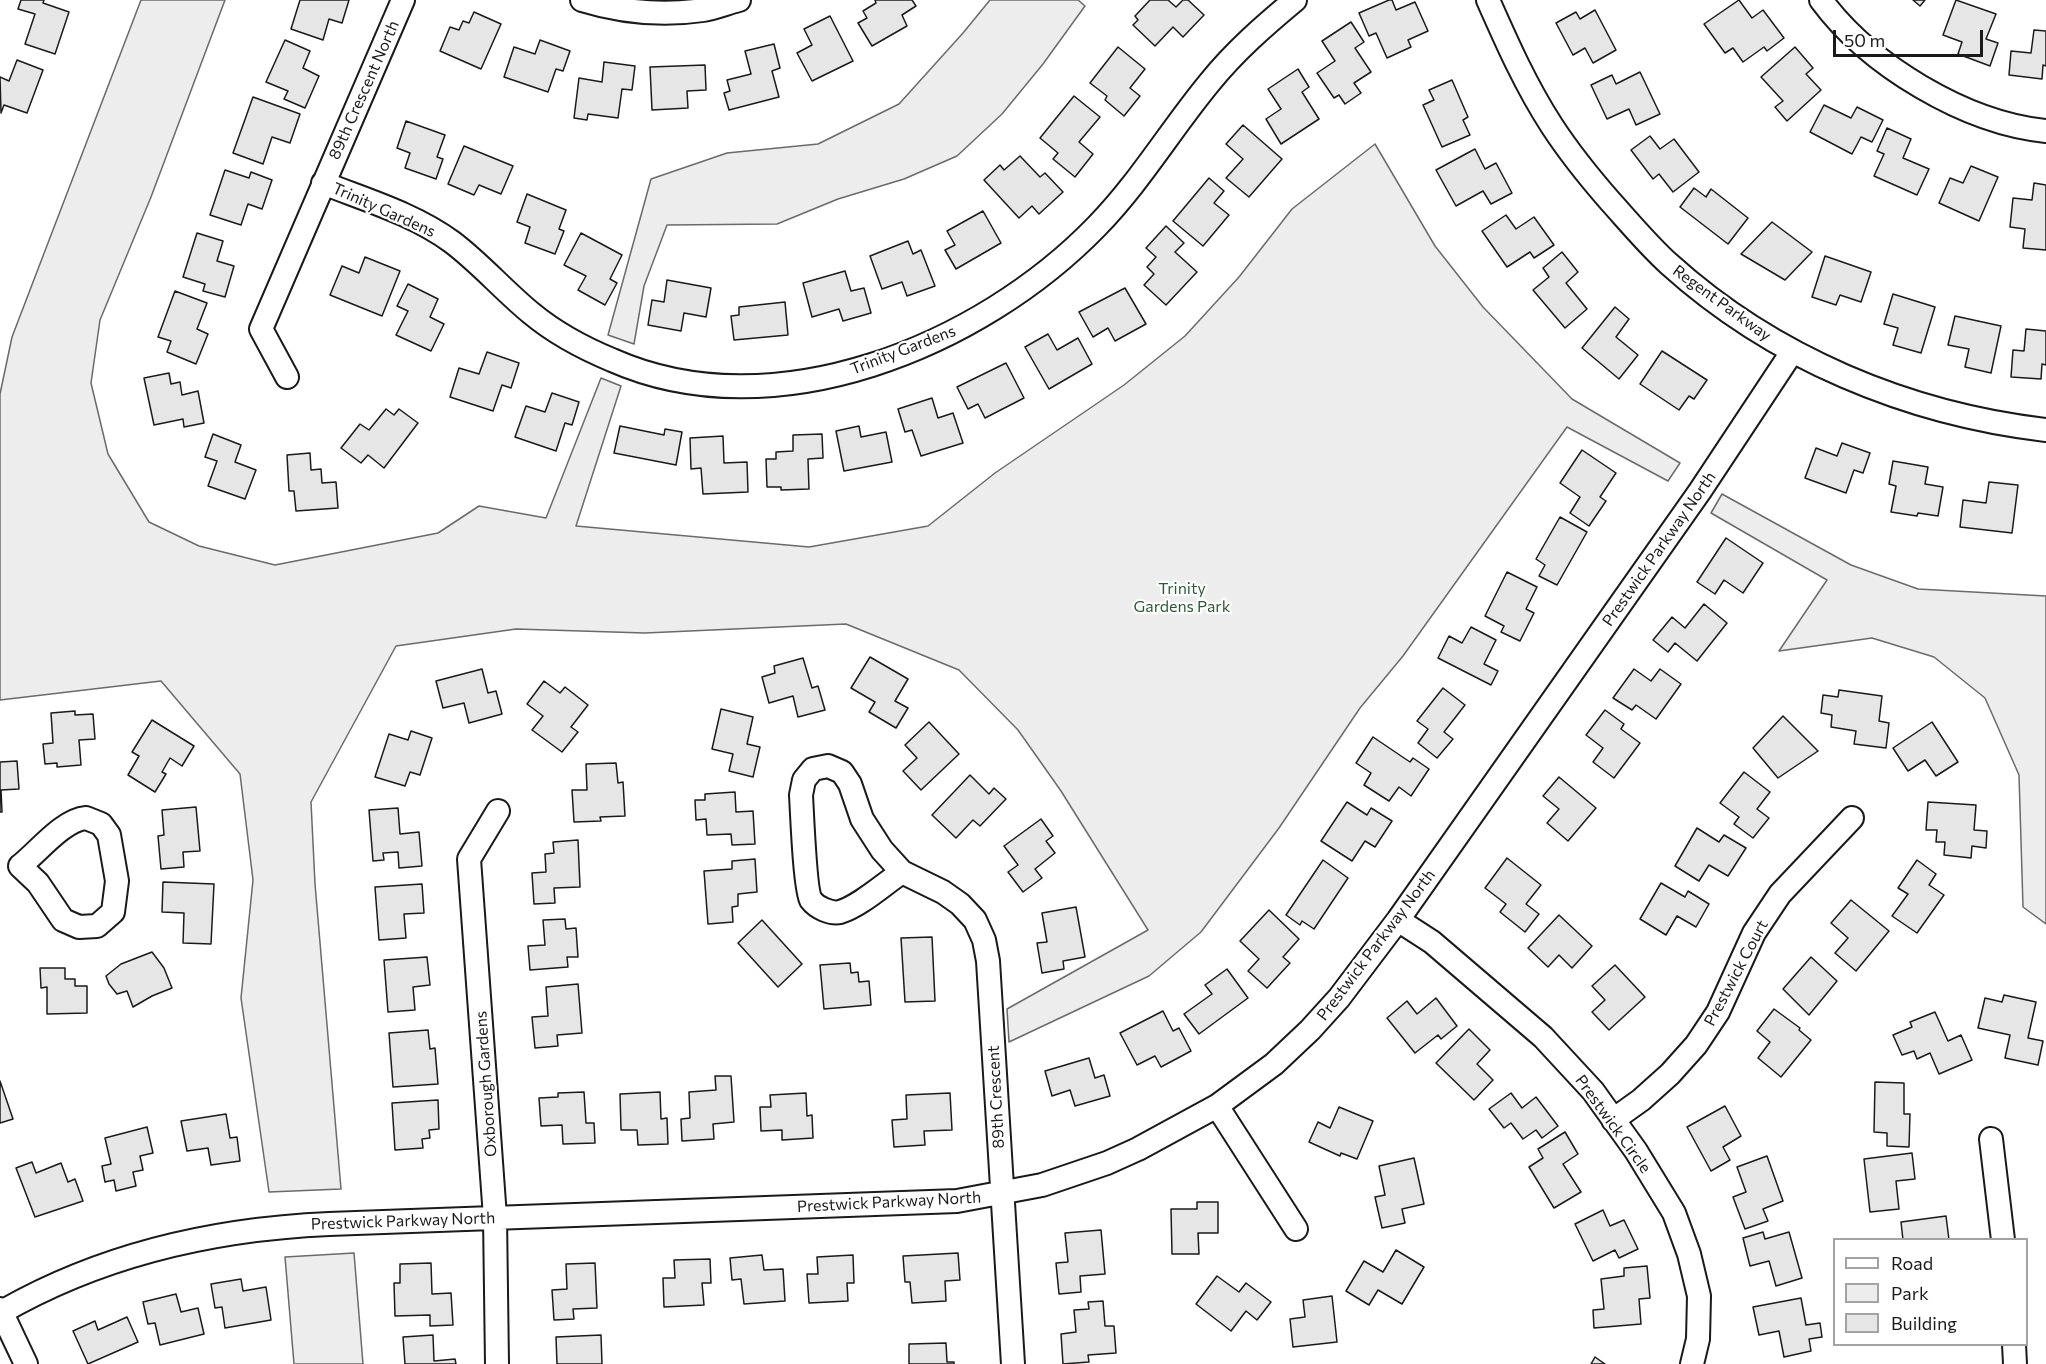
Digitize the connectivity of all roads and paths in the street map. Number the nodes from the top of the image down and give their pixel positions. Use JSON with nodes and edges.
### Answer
{"nodes":[{"id":1,"x":403,"y":0,"type":"edge"},
{"id":2,"x":582,"y":0,"type":"edge"},
{"id":3,"x":739,"y":0,"type":"edge"},
{"id":4,"x":1295,"y":0,"type":"edge"},
{"id":5,"x":1488,"y":0,"type":"edge"},
{"id":6,"x":1821,"y":0,"type":"edge"},
{"id":7,"x":2046,"y":131,"type":"edge"},
{"id":8,"x":323,"y":183,"type":"junction"},
{"id":9,"x":1792,"y":352,"type":"junction"},
{"id":10,"x":286,"y":377,"type":"dead end"},
{"id":11,"x":2046,"y":430,"type":"edge"},
{"id":12,"x":498,"y":811,"type":"dead end"},
{"id":13,"x":1852,"y":818,"type":"dead end"},
{"id":14,"x":10,"y":866,"type":"edge"},
{"id":15,"x":902,"y":872,"type":"junction"},
{"id":16,"x":1398,"y":920,"type":"junction"},
{"id":17,"x":1217,"y":1106,"type":"junction"},
{"id":18,"x":1613,"y":1120,"type":"junction"},
{"id":19,"x":1991,"y":1138,"type":"dead end"},
{"id":20,"x":1003,"y":1194,"type":"junction"},
{"id":21,"x":495,"y":1217,"type":"junction"},
{"id":22,"x":1296,"y":1229,"type":"dead end"},
{"id":23,"x":2003,"y":1238,"type":"edge"},
{"id":24,"x":1,"y":1311,"type":"edge"},
{"id":25,"x":2014,"y":1346,"type":"edge"},
{"id":26,"x":26,"y":1364,"type":"edge"},
{"id":27,"x":497,"y":1364,"type":"edge"},
{"id":28,"x":1013,"y":1364,"type":"edge"},
{"id":29,"x":1692,"y":1364,"type":"edge"},
{"id":30,"x":2015,"y":1364,"type":"edge"}],
"edges":[{"from":1,"to":8,"type":"street","name":"89th Crescent North"},
{"from":2,"to":3,"type":"street"},
{"from":4,"to":8,"type":"street","name":"Trinity Gardens"},
{"from":5,"to":9,"type":"street","name":"Regent Parkway"},
{"from":6,"to":7,"type":"street"},
{"from":8,"to":10,"type":"street","name":"89th Crescent North"},
{"from":9,"to":11,"type":"street","name":"Regent Parkway"},
{"from":9,"to":16,"type":"street","name":"Prestwick Parkway North"},
{"from":12,"to":21,"type":"street","name":"Oxborough Gardens"},
{"from":13,"to":18,"type":"street","name":"Prestwick Court"},
{"from":14,"to":14,"type":"street"},
{"from":15,"to":15,"type":"street","name":"89th Crescent"},
{"from":15,"to":20,"type":"street","name":"89th Crescent"},
{"from":16,"to":17,"type":"street","name":"Prestwick Parkway North"},
{"from":16,"to":18,"type":"street","name":"Prestwick Circle"},
{"from":17,"to":20,"type":"street","name":"Prestwick Parkway North"},
{"from":17,"to":22,"type":"street"},
{"from":18,"to":29,"type":"street","name":"Prestwick Circle"},
{"from":19,"to":23,"type":"street"},
{"from":20,"to":21,"type":"street","name":"Prestwick Parkway North"},
{"from":20,"to":28,"type":"street","name":"89th Crescent"},
{"from":21,"to":24,"type":"street","name":"Prestwick Parkway North"},
{"from":21,"to":27,"type":"street","name":"Oxborough Gardens"},
{"from":24,"to":26,"type":"street"},
{"from":25,"to":30,"type":"street"}]}
